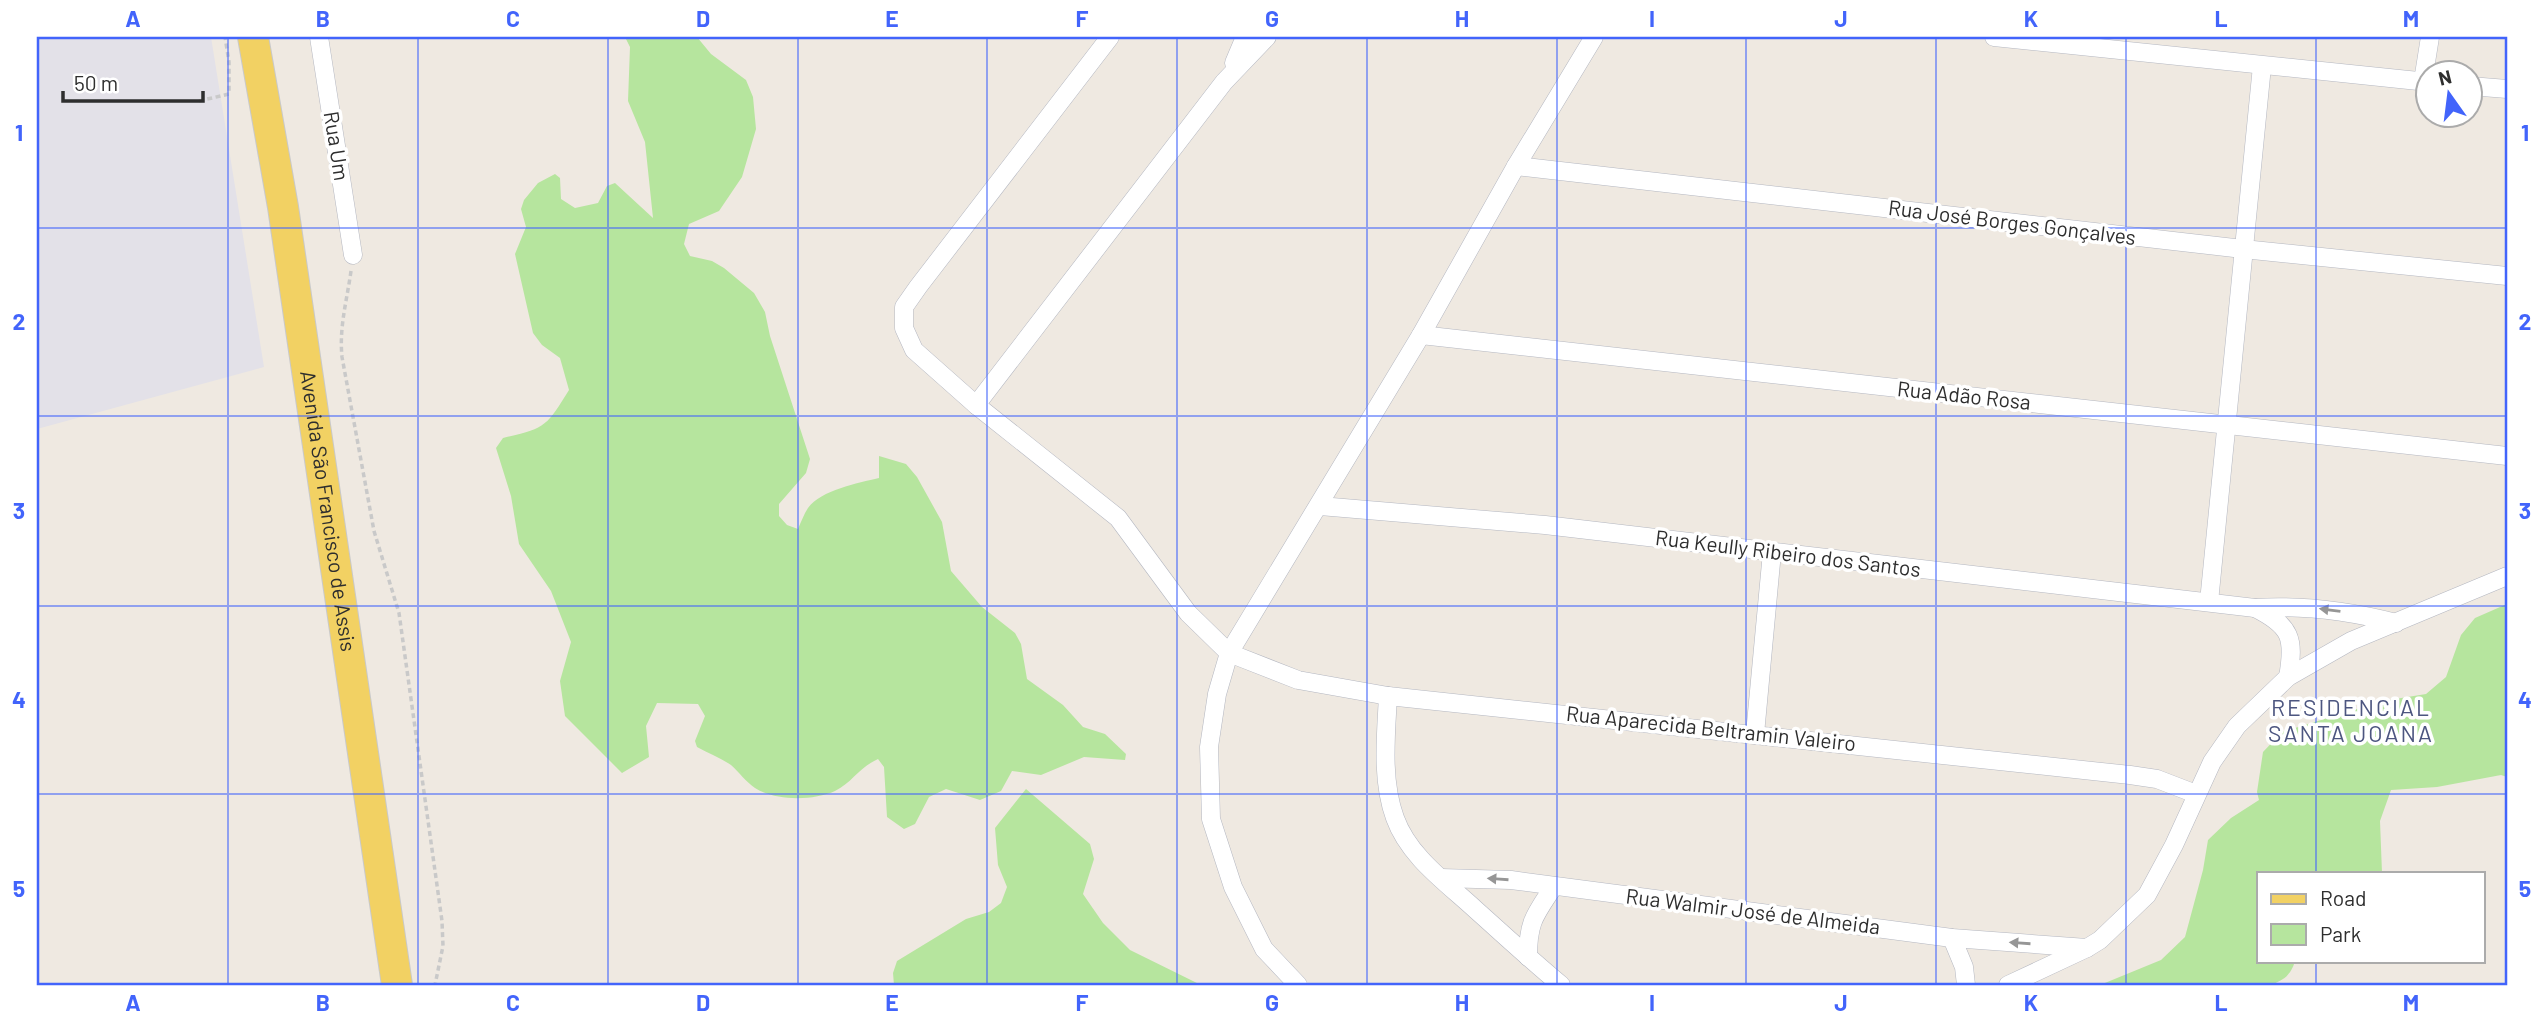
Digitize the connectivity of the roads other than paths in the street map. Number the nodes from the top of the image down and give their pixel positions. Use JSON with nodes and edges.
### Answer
{"nodes":[{"id":1,"x":253,"y":37,"type":"edge"},
{"id":2,"x":319,"y":37,"type":"edge"},
{"id":3,"x":1110,"y":37,"type":"edge"},
{"id":4,"x":1245,"y":37,"type":"edge"},
{"id":5,"x":1267,"y":37,"type":"edge"},
{"id":6,"x":1594,"y":37,"type":"edge"},
{"id":7,"x":1994,"y":37,"type":"edge"},
{"id":8,"x":2430,"y":37,"type":"edge"},
{"id":9,"x":2428,"y":60,"type":"edge"},
{"id":10,"x":2262,"y":66,"type":"junction"},
{"id":11,"x":2414,"y":80,"type":"edge"},
{"id":12,"x":1224,"y":82,"type":"junction"},
{"id":13,"x":2484,"y":87,"type":"edge"},
{"id":14,"x":2507,"y":89,"type":"edge"},
{"id":15,"x":1516,"y":166,"type":"junction"},
{"id":16,"x":2243,"y":249,"type":"junction"},
{"id":17,"x":354,"y":255,"type":"road end"},
{"id":18,"x":2507,"y":276,"type":"edge"},
{"id":19,"x":1421,"y":335,"type":"junction"},
{"id":20,"x":976,"y":404,"type":"junction"},
{"id":21,"x":2228,"y":426,"type":"junction"},
{"id":22,"x":2507,"y":456,"type":"edge"},
{"id":23,"x":1320,"y":506,"type":"junction"},
{"id":24,"x":1772,"y":552,"type":"junction"},
{"id":25,"x":2507,"y":576,"type":"edge"},
{"id":26,"x":2209,"y":602,"type":"junction"},
{"id":27,"x":2255,"y":608,"type":"junction"},
{"id":28,"x":2396,"y":623,"type":"junction"},
{"id":29,"x":1229,"y":653,"type":"junction"},
{"id":30,"x":2288,"y":677,"type":"junction"},
{"id":31,"x":1388,"y":696,"type":"junction"},
{"id":32,"x":1755,"y":734,"type":"junction"},
{"id":33,"x":2196,"y":794,"type":"junction"},
{"id":34,"x":1441,"y":878,"type":"junction"},
{"id":35,"x":1554,"y":886,"type":"junction"},
{"id":36,"x":1952,"y":938,"type":"junction"},
{"id":37,"x":2087,"y":948,"type":"junction"},
{"id":38,"x":1528,"y":957,"type":"junction"},
{"id":39,"x":397,"y":985,"type":"edge"},
{"id":40,"x":1298,"y":985,"type":"edge"},
{"id":41,"x":1561,"y":985,"type":"edge"},
{"id":42,"x":1966,"y":985,"type":"edge"},
{"id":43,"x":2008,"y":985,"type":"edge"}],
"edges":[{"from":1,"to":39,"type":"main road","name":"Avenida São Francisco de Assis"},
{"from":2,"to":17,"type":"street","name":"Rua Um"},
{"from":3,"to":20,"type":"street"},
{"from":4,"to":12,"type":"street"},
{"from":5,"to":12,"type":"street"},
{"from":6,"to":15,"type":"street"},
{"from":7,"to":10,"type":"street"},
{"from":8,"to":9,"type":"street"},
{"from":10,"to":11,"type":"street"},
{"from":10,"to":16,"type":"street"},
{"from":12,"to":20,"type":"street"},
{"from":13,"to":14,"type":"street"},
{"from":15,"to":16,"type":"street","name":"Rua José Borges Gonçalves"},
{"from":15,"to":19,"type":"street"},
{"from":16,"to":18,"type":"street","name":"Rua José Borges Gonçalves"},
{"from":16,"to":21,"type":"street"},
{"from":19,"to":21,"type":"street","name":"Rua Adão Rosa"},
{"from":19,"to":23,"type":"street"},
{"from":20,"to":29,"type":"street"},
{"from":21,"to":22,"type":"street","name":"Rua Adão Rosa"},
{"from":21,"to":26,"type":"street"},
{"from":23,"to":24,"type":"street","name":"Rua Keully Ribeiro dos Santos"},
{"from":23,"to":29,"type":"street"},
{"from":24,"to":26,"type":"street","name":"Rua Keully Ribeiro dos Santos"},
{"from":24,"to":32,"type":"street"},
{"from":25,"to":28,"type":"street"},
{"from":26,"to":27,"type":"street","name":"Rua Keully Ribeiro dos Santos"},
{"from":28,"to":27,"type":"street","name":"Rua Keully Ribeiro dos Santos","one_way":true},
{"from":27,"to":30,"type":"street","name":"Rua Keully Ribeiro dos Santos"},
{"from":28,"to":30,"type":"street"},
{"from":29,"to":31,"type":"street","name":"Rua Aparecida Beltramin Valeiro"},
{"from":29,"to":40,"type":"street"},
{"from":30,"to":33,"type":"street"},
{"from":31,"to":32,"type":"street","name":"Rua Aparecida Beltramin Valeiro"},
{"from":31,"to":34,"type":"street"},
{"from":32,"to":33,"type":"street","name":"Rua Aparecida Beltramin Valeiro"},
{"from":33,"to":37,"type":"street"},
{"from":35,"to":34,"type":"street","name":"Rua Walmir José de Almeida","one_way":true},
{"from":34,"to":38,"type":"street"},
{"from":35,"to":36,"type":"street","name":"Rua Walmir José de Almeida"},
{"from":35,"to":38,"type":"street"},
{"from":37,"to":36,"type":"street","name":"Rua Walmir José de Almeida","one_way":true},
{"from":36,"to":42,"type":"street"},
{"from":37,"to":43,"type":"street"},
{"from":38,"to":41,"type":"street"}]}
